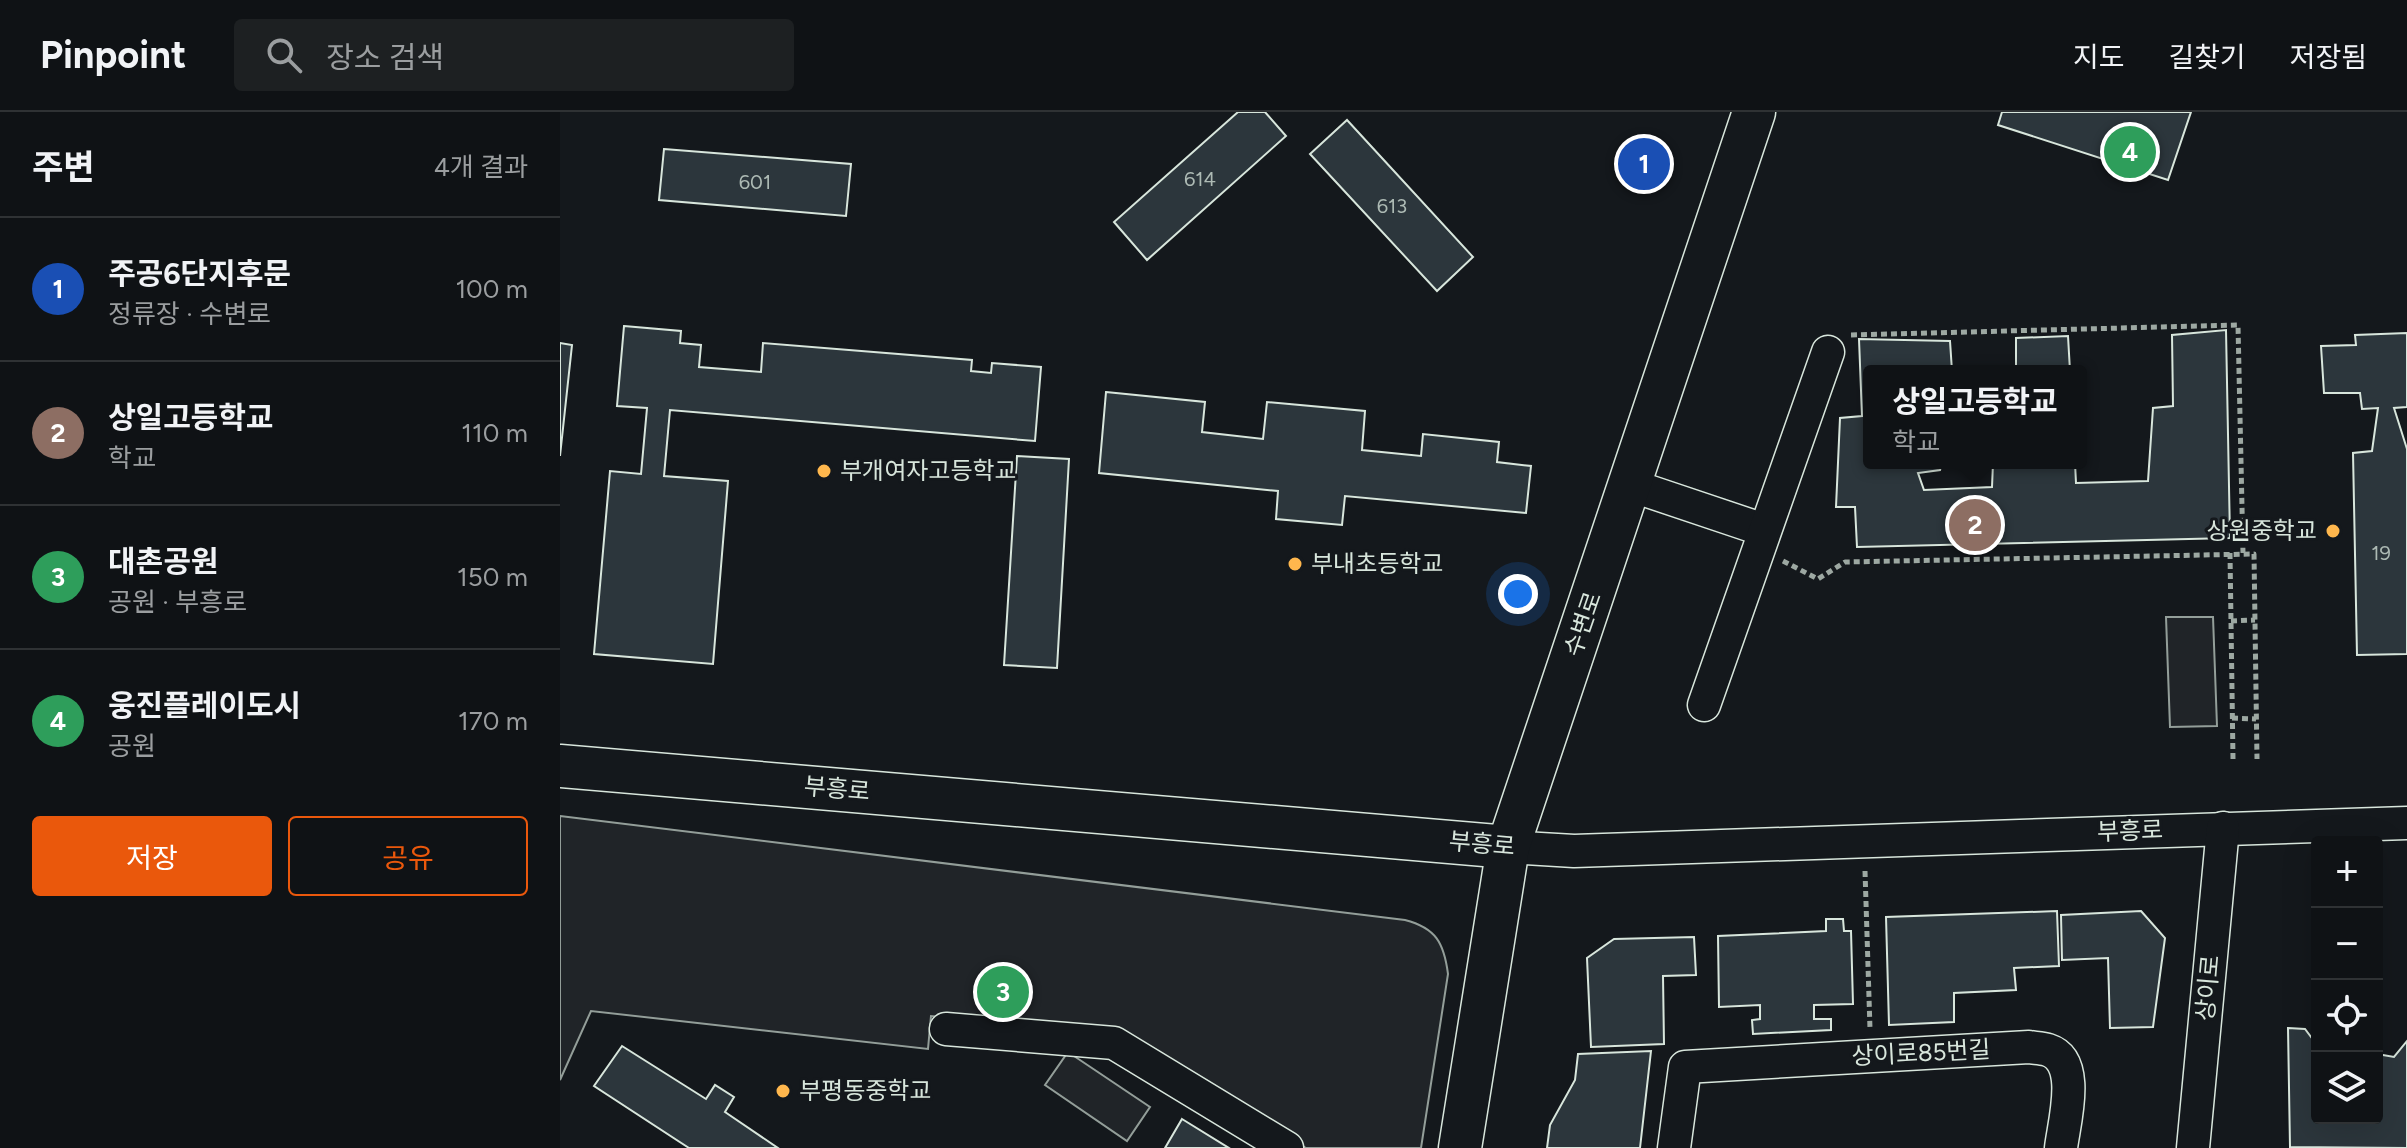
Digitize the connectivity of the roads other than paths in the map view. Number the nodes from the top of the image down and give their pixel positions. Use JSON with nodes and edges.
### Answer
{"nodes":[{"id":1,"x":1754,"y":112,"type":"edge"},
{"id":2,"x":1828,"y":352,"type":"road end"},
{"id":3,"x":1630,"y":485,"type":"junction"},
{"id":4,"x":1761,"y":539,"type":"junction"},
{"id":5,"x":1704,"y":705,"type":"dead end"},
{"id":6,"x":560,"y":766,"type":"edge"},
{"id":7,"x":2407,"y":823,"type":"edge"},
{"id":8,"x":2223,"y":828,"type":"junction"},
{"id":9,"x":1508,"y":847,"type":"junction"},
{"id":10,"x":946,"y":1029,"type":"dead end"},
{"id":11,"x":1287,"y":1148,"type":"edge"},
{"id":12,"x":1460,"y":1148,"type":"edge"},
{"id":13,"x":1674,"y":1148,"type":"edge"},
{"id":14,"x":2061,"y":1148,"type":"edge"},
{"id":15,"x":2193,"y":1148,"type":"edge"}],
"edges":[{"from":1,"to":3,"type":"main road","name":"수변로"},
{"from":2,"to":4,"type":"street"},
{"from":3,"to":4,"type":"street"},
{"from":3,"to":9,"type":"main road","name":"수변로"},
{"from":4,"to":5,"type":"street"},
{"from":6,"to":9,"type":"main road","name":"부흥로"},
{"from":7,"to":8,"type":"street","name":"부흥로"},
{"from":8,"to":9,"type":"street","name":"부흥로"},
{"from":8,"to":15,"type":"street","name":"상이로"},
{"from":9,"to":12,"type":"main road","name":"수변로"},
{"from":10,"to":11,"type":"street"},
{"from":13,"to":14,"type":"street","name":"상이로85번길"}]}
